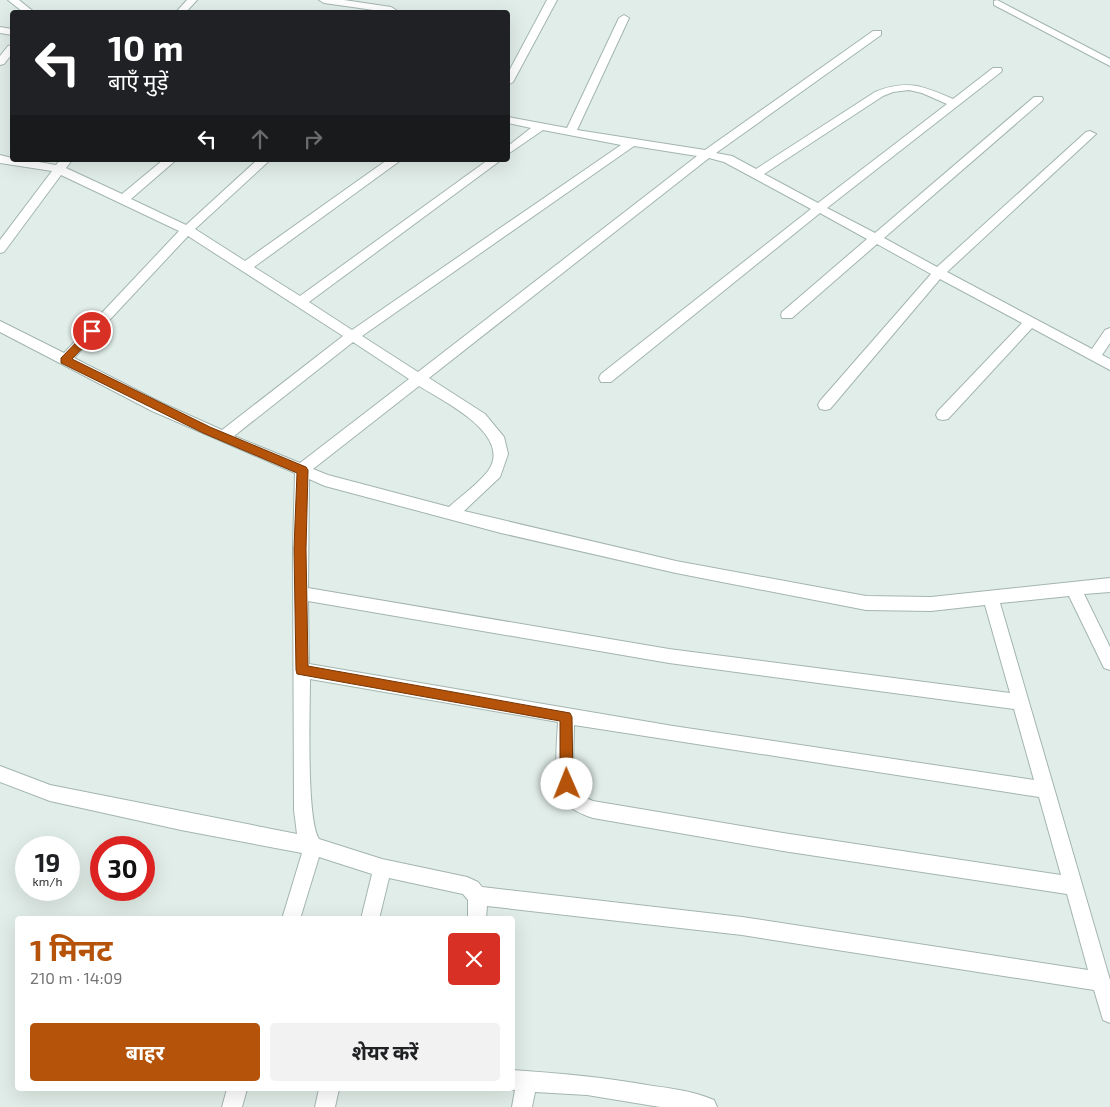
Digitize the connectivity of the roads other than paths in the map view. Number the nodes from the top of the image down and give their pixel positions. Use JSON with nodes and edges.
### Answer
{"nodes":[{"id":1,"x":13,"y":0,"type":"edge"},
{"id":2,"x":192,"y":0,"type":"edge"},
{"id":3,"x":324,"y":0,"type":"edge"},
{"id":4,"x":552,"y":0,"type":"edge"},
{"id":5,"x":997,"y":3,"type":"dead end"},
{"id":6,"x":26,"y":10,"type":"edge"},
{"id":7,"x":183,"y":10,"type":"edge"},
{"id":8,"x":391,"y":10,"type":"dead end"},
{"id":9,"x":624,"y":18,"type":"dead end"},
{"id":10,"x":877,"y":33,"type":"dead end"},
{"id":11,"x":10,"y":50,"type":"edge"},
{"id":12,"x":0,"y":62,"type":"edge"},
{"id":13,"x":1110,"y":63,"type":"edge"},
{"id":14,"x":997,"y":70,"type":"dead end"},
{"id":15,"x":510,"y":78,"type":"edge"},
{"id":16,"x":1038,"y":99,"type":"dead end"},
{"id":17,"x":954,"y":103,"type":"junction"},
{"id":18,"x":510,"y":120,"type":"edge"},
{"id":19,"x":542,"y":126,"type":"junction"},
{"id":20,"x":571,"y":132,"type":"junction"},
{"id":21,"x":1090,"y":134,"type":"dead end"},
{"id":22,"x":631,"y":143,"type":"junction"},
{"id":23,"x":510,"y":150,"type":"edge"},
{"id":24,"x":707,"y":154,"type":"junction"},
{"id":25,"x":32,"y":162,"type":"edge"},
{"id":26,"x":168,"y":162,"type":"edge"},
{"id":27,"x":262,"y":162,"type":"edge"},
{"id":28,"x":392,"y":162,"type":"edge"},
{"id":29,"x":492,"y":162,"type":"edge"},
{"id":30,"x":63,"y":165,"type":"edge"},
{"id":31,"x":756,"y":174,"type":"junction"},
{"id":32,"x":124,"y":199,"type":"junction"},
{"id":33,"x":820,"y":208,"type":"junction"},
{"id":34,"x":187,"y":230,"type":"junction"},
{"id":35,"x":874,"y":238,"type":"junction"},
{"id":36,"x":0,"y":249,"type":"edge"},
{"id":37,"x":245,"y":267,"type":"junction"},
{"id":38,"x":939,"y":272,"type":"junction"},
{"id":39,"x":301,"y":302,"type":"junction"},
{"id":40,"x":787,"y":315,"type":"dead end"},
{"id":41,"x":1030,"y":321,"type":"junction"},
{"id":42,"x":0,"y":326,"type":"edge"},
{"id":43,"x":1110,"y":333,"type":"edge"},
{"id":44,"x":352,"y":336,"type":"junction"},
{"id":45,"x":1095,"y":355,"type":"junction"},
{"id":46,"x":65,"y":360,"type":"junction"},
{"id":47,"x":1110,"y":365,"type":"edge"},
{"id":48,"x":606,"y":378,"type":"dead end"},
{"id":49,"x":420,"y":380,"type":"junction"},
{"id":50,"x":825,"y":405,"type":"dead end"},
{"id":51,"x":943,"y":415,"type":"dead end"},
{"id":52,"x":223,"y":437,"type":"junction"},
{"id":53,"x":302,"y":470,"type":"junction"},
{"id":54,"x":451,"y":514,"type":"junction"},
{"id":55,"x":1110,"y":585,"type":"edge"},
{"id":56,"x":1073,"y":589,"type":"junction"},
{"id":57,"x":301,"y":593,"type":"junction"},
{"id":58,"x":990,"y":597,"type":"junction"},
{"id":59,"x":1110,"y":662,"type":"edge"},
{"id":60,"x":302,"y":670,"type":"junction"},
{"id":61,"x":1021,"y":702,"type":"junction"},
{"id":62,"x":566,"y":717,"type":"junction"},
{"id":63,"x":0,"y":774,"type":"edge"},
{"id":64,"x":1046,"y":790,"type":"junction"},
{"id":65,"x":313,"y":846,"type":"junction"},
{"id":66,"x":382,"y":868,"type":"junction"},
{"id":67,"x":1074,"y":886,"type":"junction"},
{"id":68,"x":477,"y":896,"type":"junction"},
{"id":69,"x":291,"y":916,"type":"edge"},
{"id":70,"x":371,"y":916,"type":"edge"},
{"id":71,"x":477,"y":916,"type":"edge"},
{"id":72,"x":1101,"y":982,"type":"junction"},
{"id":73,"x":1110,"y":1013,"type":"edge"},
{"id":74,"x":520,"y":1080,"type":"edge"},
{"id":75,"x":236,"y":1091,"type":"edge"},
{"id":76,"x":329,"y":1091,"type":"edge"},
{"id":77,"x":643,"y":1101,"type":"edge"},
{"id":78,"x":232,"y":1107,"type":"edge"},
{"id":79,"x":325,"y":1107,"type":"edge"},
{"id":80,"x":522,"y":1107,"type":"edge"},
{"id":81,"x":707,"y":1107,"type":"edge"}],
"edges":[{"from":1,"to":6,"type":"street"},
{"from":2,"to":7,"type":"street"},
{"from":3,"to":8,"type":"street"},
{"from":4,"to":15,"type":"street"},
{"from":5,"to":13,"type":"street"},
{"from":9,"to":20,"type":"street"},
{"from":10,"to":24,"type":"street"},
{"from":11,"to":12,"type":"street"},
{"from":14,"to":17,"type":"street"},
{"from":16,"to":35,"type":"street"},
{"from":17,"to":31,"type":"street"},
{"from":17,"to":33,"type":"street"},
{"from":18,"to":19,"type":"street"},
{"from":19,"to":20,"type":"street"},
{"from":19,"to":23,"type":"street"},
{"from":20,"to":22,"type":"street"},
{"from":21,"to":38,"type":"street"},
{"from":22,"to":24,"type":"street"},
{"from":22,"to":44,"type":"street"},
{"from":24,"to":31,"type":"street"},
{"from":24,"to":49,"type":"street"},
{"from":25,"to":30,"type":"street"},
{"from":26,"to":32,"type":"street"},
{"from":27,"to":34,"type":"street"},
{"from":28,"to":37,"type":"street"},
{"from":29,"to":39,"type":"street"},
{"from":30,"to":32,"type":"street"},
{"from":30,"to":36,"type":"street"},
{"from":31,"to":33,"type":"street"},
{"from":32,"to":34,"type":"street"},
{"from":33,"to":35,"type":"street"},
{"from":33,"to":48,"type":"street"},
{"from":34,"to":37,"type":"street"},
{"from":34,"to":46,"type":"street"},
{"from":35,"to":38,"type":"street"},
{"from":35,"to":40,"type":"street"},
{"from":37,"to":39,"type":"street"},
{"from":38,"to":41,"type":"street"},
{"from":38,"to":50,"type":"street"},
{"from":39,"to":44,"type":"street"},
{"from":41,"to":45,"type":"street"},
{"from":41,"to":51,"type":"street"},
{"from":42,"to":46,"type":"street"},
{"from":43,"to":45,"type":"street"},
{"from":44,"to":49,"type":"street"},
{"from":44,"to":52,"type":"street"},
{"from":45,"to":47,"type":"street"},
{"from":46,"to":52,"type":"street"},
{"from":49,"to":53,"type":"street"},
{"from":49,"to":54,"type":"street"},
{"from":52,"to":53,"type":"street"},
{"from":53,"to":54,"type":"street"},
{"from":53,"to":57,"type":"street"},
{"from":54,"to":58,"type":"street"},
{"from":55,"to":56,"type":"street"},
{"from":56,"to":58,"type":"street"},
{"from":56,"to":59,"type":"street"},
{"from":57,"to":60,"type":"street"},
{"from":57,"to":61,"type":"street"},
{"from":58,"to":61,"type":"street"},
{"from":60,"to":62,"type":"street"},
{"from":60,"to":65,"type":"street"},
{"from":61,"to":64,"type":"street"},
{"from":62,"to":64,"type":"street"},
{"from":62,"to":67,"type":"street"},
{"from":63,"to":65,"type":"street"},
{"from":64,"to":67,"type":"street"},
{"from":65,"to":66,"type":"street"},
{"from":65,"to":69,"type":"street"},
{"from":66,"to":68,"type":"street"},
{"from":66,"to":70,"type":"street"},
{"from":67,"to":72,"type":"street"},
{"from":68,"to":71,"type":"street"},
{"from":68,"to":72,"type":"street"},
{"from":72,"to":73,"type":"street"},
{"from":74,"to":77,"type":"street"},
{"from":74,"to":80,"type":"street"},
{"from":75,"to":78,"type":"street"},
{"from":76,"to":79,"type":"street"},
{"from":77,"to":81,"type":"street"}]}
